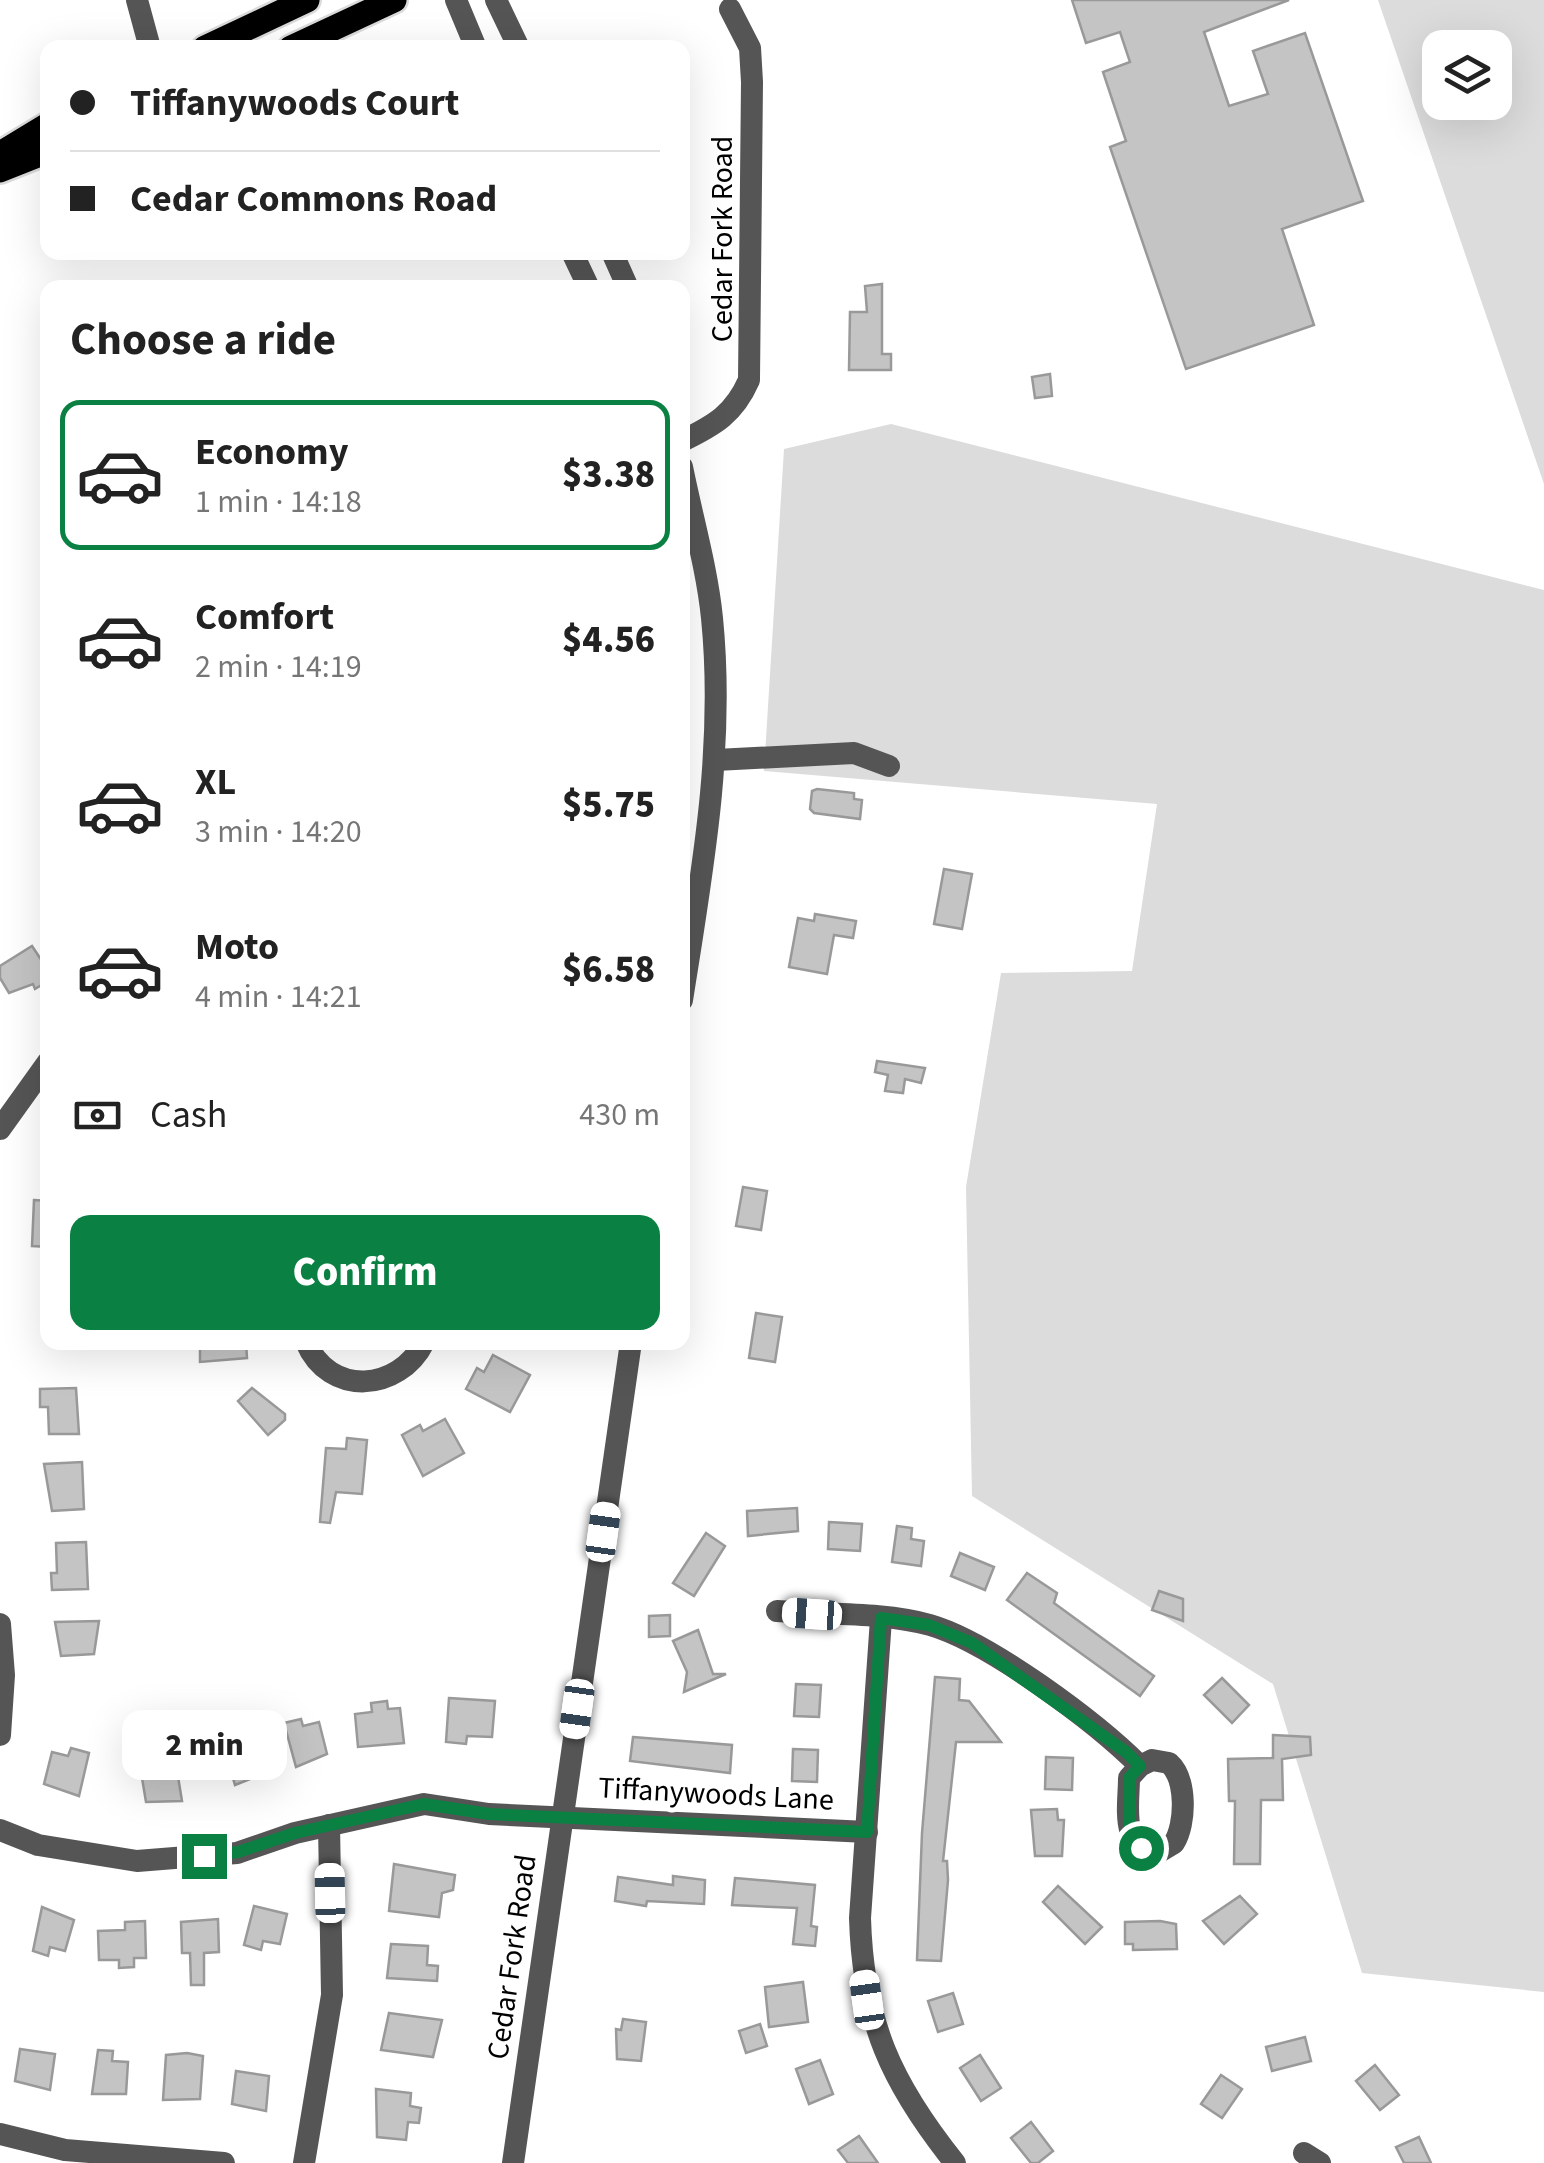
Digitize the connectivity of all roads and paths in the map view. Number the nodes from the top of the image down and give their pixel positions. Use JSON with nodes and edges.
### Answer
{"nodes":[{"id":1,"x":137,"y":0,"type":"edge"},
{"id":2,"x":306,"y":0,"type":"edge"},
{"id":3,"x":394,"y":0,"type":"edge"},
{"id":4,"x":456,"y":0,"type":"edge"},
{"id":5,"x":496,"y":0,"type":"edge"},
{"id":6,"x":730,"y":9,"type":"dead end"},
{"id":7,"x":148,"y":40,"type":"edge"},
{"id":8,"x":222,"y":40,"type":"edge"},
{"id":9,"x":308,"y":40,"type":"edge"},
{"id":10,"x":473,"y":40,"type":"edge"},
{"id":11,"x":514,"y":40,"type":"edge"},
{"id":12,"x":40,"y":130,"type":"edge"},
{"id":13,"x":0,"y":154,"type":"edge"},
{"id":14,"x":40,"y":154,"type":"edge"},
{"id":15,"x":0,"y":170,"type":"edge"},
{"id":16,"x":690,"y":437,"type":"edge"},
{"id":17,"x":690,"y":507,"type":"edge"},
{"id":18,"x":716,"y":760,"type":"junction"},
{"id":19,"x":889,"y":766,"type":"dead end"},
{"id":20,"x":690,"y":921,"type":"edge"},
{"id":21,"x":40,"y":1073,"type":"edge"},
{"id":22,"x":0,"y":1129,"type":"edge"},
{"id":23,"x":312,"y":1350,"type":"edge"},
{"id":24,"x":419,"y":1350,"type":"edge"},
{"id":25,"x":630,"y":1350,"type":"edge"},
{"id":26,"x":778,"y":1611,"type":"dead end"},
{"id":27,"x":881,"y":1618,"type":"junction"},
{"id":28,"x":0,"y":1624,"type":"edge"},
{"id":29,"x":0,"y":1735,"type":"edge"},
{"id":30,"x":1140,"y":1766,"type":"dead end"},
{"id":31,"x":562,"y":1816,"type":"junction"},
{"id":32,"x":329,"y":1825,"type":"junction"},
{"id":33,"x":0,"y":1830,"type":"edge"},
{"id":34,"x":867,"y":1832,"type":"junction"},
{"id":35,"x":0,"y":2134,"type":"edge"},
{"id":36,"x":36,"y":2153,"type":"edge"},
{"id":37,"x":224,"y":2163,"type":"edge"},
{"id":38,"x":304,"y":2163,"type":"edge"},
{"id":39,"x":512,"y":2163,"type":"edge"},
{"id":40,"x":955,"y":2163,"type":"edge"}],
"edges":[{"from":1,"to":7,"type":"street"},
{"from":2,"to":8,"type":"main road"},
{"from":3,"to":9,"type":"main road"},
{"from":4,"to":10,"type":"street"},
{"from":5,"to":11,"type":"street"},
{"from":6,"to":16,"type":"street","name":"Cedar Fork Road"},
{"from":12,"to":13,"type":"main road"},
{"from":14,"to":15,"type":"main road"},
{"from":17,"to":18,"type":"street"},
{"from":18,"to":19,"type":"street"},
{"from":18,"to":20,"type":"street"},
{"from":21,"to":22,"type":"street"},
{"from":23,"to":24,"type":"street"},
{"from":25,"to":31,"type":"street","name":"Cedar Fork Road"},
{"from":26,"to":27,"type":"street"},
{"from":27,"to":30,"type":"street"},
{"from":27,"to":34,"type":"street"},
{"from":28,"to":29,"type":"street"},
{"from":31,"to":32,"type":"street","name":"Tiffanywoods Lane"},
{"from":31,"to":34,"type":"street","name":"Tiffanywoods Lane"},
{"from":31,"to":39,"type":"street","name":"Cedar Fork Road"},
{"from":32,"to":33,"type":"street","name":"Tiffanywoods Lane"},
{"from":32,"to":38,"type":"street"},
{"from":34,"to":40,"type":"street"},
{"from":35,"to":36,"type":"street"},
{"from":36,"to":37,"type":"street"}]}
